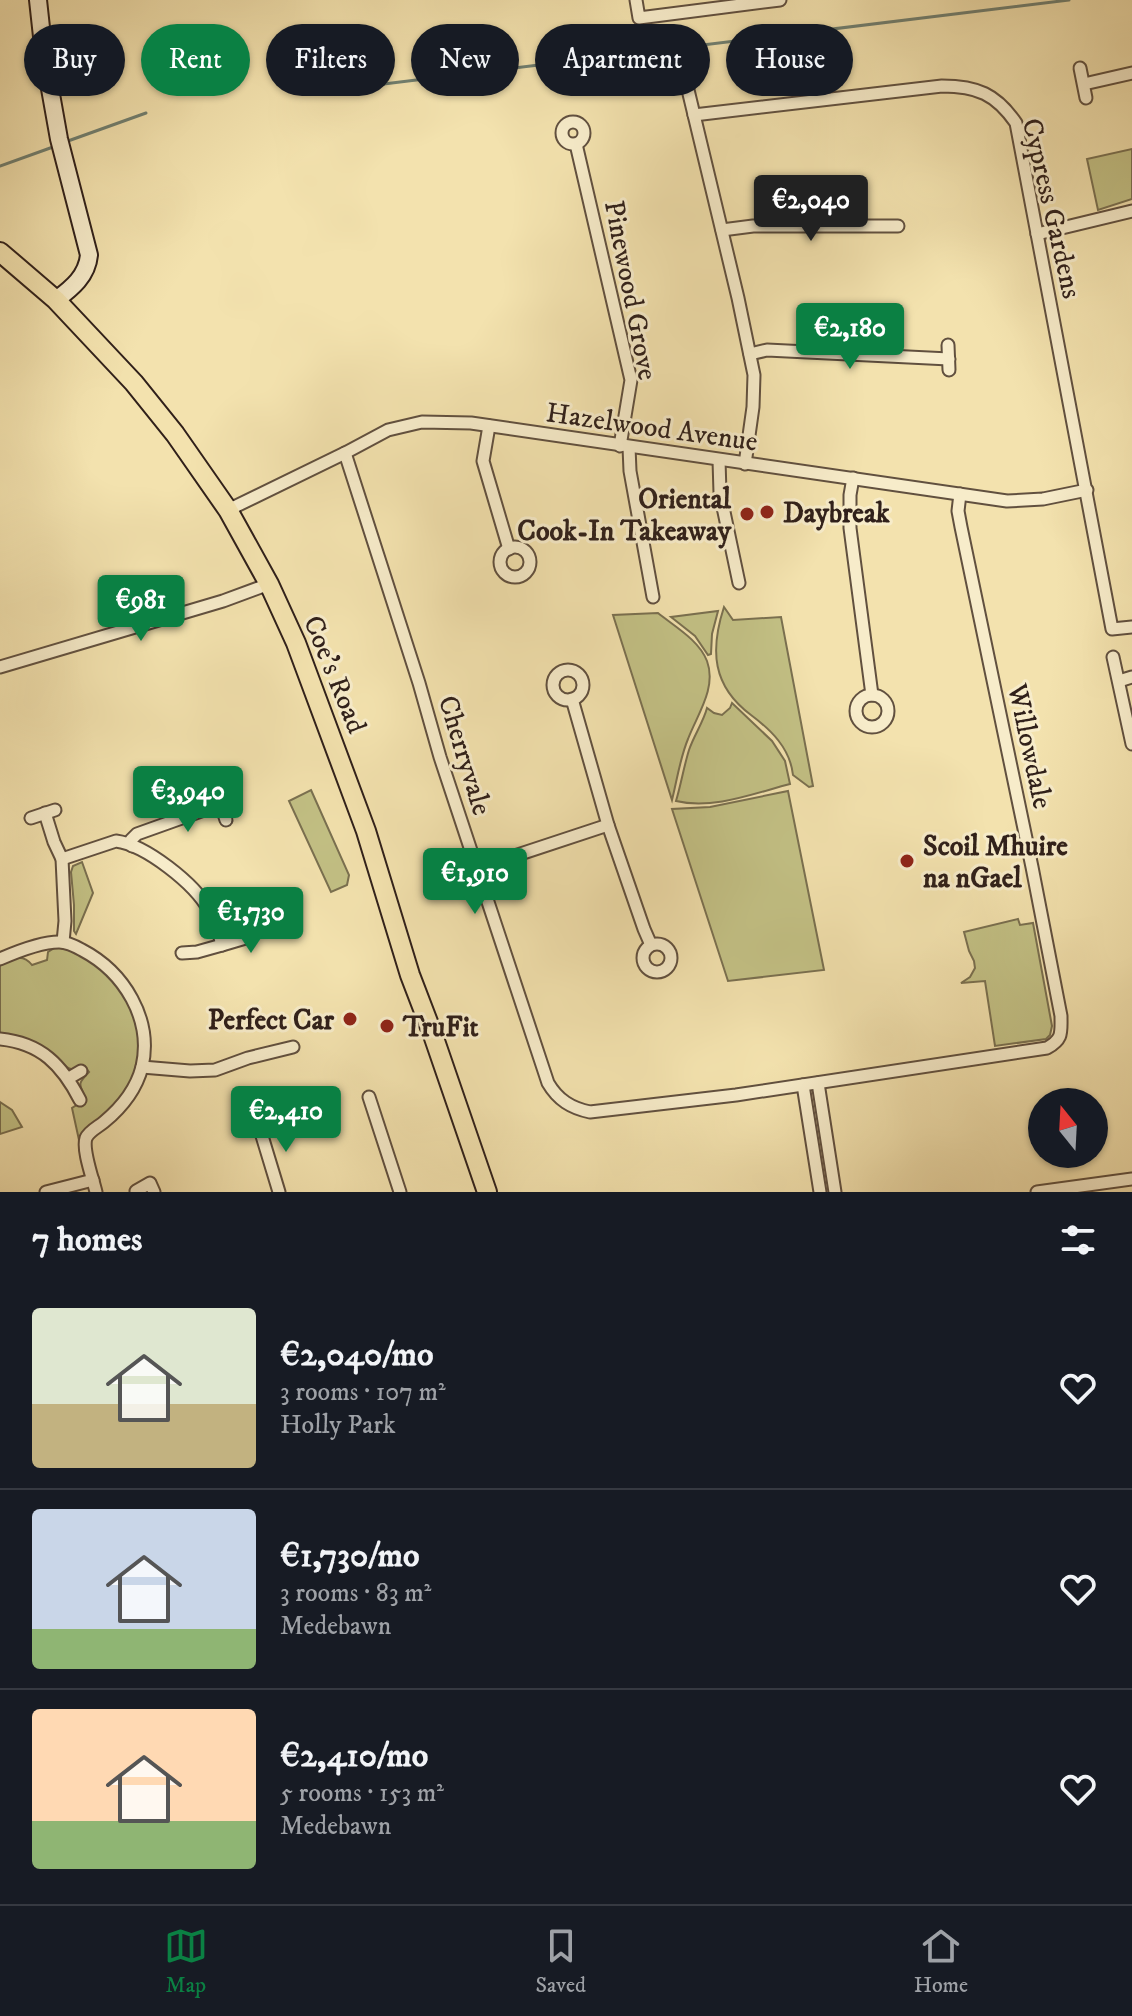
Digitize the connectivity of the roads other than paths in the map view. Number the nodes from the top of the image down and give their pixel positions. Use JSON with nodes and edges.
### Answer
{"nodes":[{"id":1,"x":38,"y":0,"type":"edge"},
{"id":2,"x":636,"y":0,"type":"edge"},
{"id":3,"x":780,"y":0,"type":"edge"},
{"id":4,"x":764,"y":1,"type":"edge"},
{"id":5,"x":1080,"y":68,"type":"dead end"},
{"id":6,"x":1132,"y":73,"type":"edge"},
{"id":7,"x":1084,"y":84,"type":"junction"},
{"id":8,"x":691,"y":96,"type":"edge"},
{"id":9,"x":1086,"y":98,"type":"dead end"},
{"id":10,"x":694,"y":115,"type":"junction"},
{"id":11,"x":576,"y":144,"type":"dead end"},
{"id":12,"x":1132,"y":211,"type":"edge"},
{"id":13,"x":898,"y":226,"type":"dead end"},
{"id":14,"x":722,"y":230,"type":"junction"},
{"id":15,"x":1037,"y":234,"type":"junction"},
{"id":16,"x":0,"y":252,"type":"edge"},
{"id":17,"x":56,"y":300,"type":"junction"},
{"id":18,"x":948,"y":345,"type":"dead end"},
{"id":19,"x":750,"y":354,"type":"junction"},
{"id":20,"x":489,"y":426,"type":"junction"},
{"id":21,"x":624,"y":447,"type":"junction"},
{"id":22,"x":345,"y":453,"type":"junction"},
{"id":23,"x":719,"y":460,"type":"junction"},
{"id":24,"x":745,"y":464,"type":"junction"},
{"id":25,"x":853,"y":478,"type":"junction"},
{"id":26,"x":1087,"y":490,"type":"junction"},
{"id":27,"x":960,"y":494,"type":"junction"},
{"id":28,"x":228,"y":510,"type":"junction"},
{"id":29,"x":509,"y":549,"type":"dead end"},
{"id":30,"x":739,"y":583,"type":"dead end"},
{"id":31,"x":269,"y":584,"type":"junction"},
{"id":32,"x":652,"y":597,"type":"dead end"},
{"id":33,"x":1132,"y":627,"type":"edge"},
{"id":34,"x":1113,"y":657,"type":"dead end"},
{"id":35,"x":0,"y":667,"type":"edge"},
{"id":36,"x":1132,"y":677,"type":"edge"},
{"id":37,"x":1119,"y":681,"type":"junction"},
{"id":38,"x":872,"y":695,"type":"dead end"},
{"id":39,"x":572,"y":699,"type":"dead end"},
{"id":40,"x":1132,"y":744,"type":"edge"},
{"id":41,"x":216,"y":790,"type":"dead end"},
{"id":42,"x":221,"y":804,"type":"junction"},
{"id":43,"x":31,"y":818,"type":"dead end"},
{"id":44,"x":226,"y":820,"type":"dead end"},
{"id":45,"x":608,"y":825,"type":"junction"},
{"id":46,"x":132,"y":846,"type":"junction"},
{"id":47,"x":62,"y":859,"type":"junction"},
{"id":48,"x":478,"y":868,"type":"junction"},
{"id":49,"x":259,"y":930,"type":"dead end"},
{"id":50,"x":63,"y":942,"type":"junction"},
{"id":51,"x":222,"y":945,"type":"junction"},
{"id":52,"x":651,"y":945,"type":"dead end"},
{"id":53,"x":182,"y":953,"type":"dead end"},
{"id":54,"x":0,"y":959,"type":"edge"},
{"id":55,"x":0,"y":1039,"type":"edge"},
{"id":56,"x":293,"y":1047,"type":"dead end"},
{"id":57,"x":142,"y":1067,"type":"junction"},
{"id":58,"x":81,"y":1071,"type":"dead end"},
{"id":59,"x":69,"y":1078,"type":"junction"},
{"id":60,"x":810,"y":1084,"type":"junction"},
{"id":61,"x":369,"y":1097,"type":"dead end"},
{"id":62,"x":80,"y":1100,"type":"dead end"},
{"id":63,"x":259,"y":1126,"type":"dead end"},
{"id":64,"x":1132,"y":1179,"type":"edge"},
{"id":65,"x":95,"y":1186,"type":"edge"},
{"id":66,"x":136,"y":1191,"type":"edge"},
{"id":67,"x":46,"y":1192,"type":"edge"},
{"id":68,"x":154,"y":1192,"type":"edge"},
{"id":69,"x":279,"y":1192,"type":"edge"},
{"id":70,"x":400,"y":1192,"type":"edge"},
{"id":71,"x":487,"y":1192,"type":"edge"},
{"id":72,"x":820,"y":1192,"type":"edge"},
{"id":73,"x":835,"y":1192,"type":"edge"},
{"id":74,"x":1037,"y":1192,"type":"edge"}],
"edges":[{"from":1,"to":17,"type":"street"},
{"from":2,"to":4,"type":"street"},
{"from":3,"to":4,"type":"street"},
{"from":5,"to":7,"type":"street"},
{"from":6,"to":7,"type":"street"},
{"from":7,"to":9,"type":"street"},
{"from":8,"to":10,"type":"street"},
{"from":10,"to":14,"type":"street"},
{"from":10,"to":15,"type":"street","name":"Cypress Gardens"},
{"from":11,"to":21,"type":"street","name":"Pinewood Grove"},
{"from":12,"to":15,"type":"street"},
{"from":13,"to":14,"type":"street"},
{"from":14,"to":19,"type":"street"},
{"from":15,"to":26,"type":"street","name":"Cypress Gardens"},
{"from":16,"to":17,"type":"main road","name":"Coe's Road"},
{"from":17,"to":28,"type":"main road","name":"Coe's Road"},
{"from":18,"to":19,"type":"street"},
{"from":19,"to":24,"type":"street"},
{"from":20,"to":21,"type":"street","name":"Hazelwood Avenue"},
{"from":20,"to":22,"type":"street","name":"Hazelwood Avenue"},
{"from":20,"to":29,"type":"street"},
{"from":21,"to":23,"type":"street","name":"Hazelwood Avenue"},
{"from":21,"to":32,"type":"street","name":"Pinewood Grove"},
{"from":22,"to":28,"type":"street","name":"Hazelwood Avenue"},
{"from":22,"to":48,"type":"street","name":"Cherryvale"},
{"from":23,"to":24,"type":"street","name":"Hazelwood Avenue"},
{"from":23,"to":30,"type":"street"},
{"from":24,"to":25,"type":"street","name":"Hazelwood Avenue"},
{"from":25,"to":27,"type":"street","name":"Hazelwood Avenue"},
{"from":25,"to":38,"type":"street"},
{"from":26,"to":27,"type":"street","name":"Hazelwood Avenue"},
{"from":26,"to":33,"type":"street","name":"Cypress Gardens"},
{"from":27,"to":60,"type":"street","name":"Willowdale"},
{"from":28,"to":31,"type":"main road","name":"Coe's Road"},
{"from":31,"to":35,"type":"street"},
{"from":31,"to":71,"type":"main road","name":"Coe's Road"},
{"from":34,"to":37,"type":"street"},
{"from":36,"to":37,"type":"street"},
{"from":37,"to":40,"type":"street"},
{"from":39,"to":45,"type":"street"},
{"from":41,"to":42,"type":"street"},
{"from":42,"to":44,"type":"street"},
{"from":42,"to":46,"type":"street"},
{"from":43,"to":47,"type":"street"},
{"from":45,"to":48,"type":"street"},
{"from":45,"to":52,"type":"street"},
{"from":46,"to":47,"type":"street"},
{"from":46,"to":51,"type":"street"},
{"from":47,"to":50,"type":"street"},
{"from":48,"to":60,"type":"street","name":"Cherryvale"},
{"from":49,"to":51,"type":"street"},
{"from":50,"to":54,"type":"street"},
{"from":50,"to":57,"type":"street"},
{"from":51,"to":53,"type":"street"},
{"from":55,"to":59,"type":"street"},
{"from":56,"to":57,"type":"street"},
{"from":57,"to":65,"type":"street"},
{"from":58,"to":59,"type":"street"},
{"from":59,"to":62,"type":"street"},
{"from":60,"to":72,"type":"street"},
{"from":60,"to":73,"type":"street"},
{"from":61,"to":70,"type":"street"},
{"from":63,"to":69,"type":"street"},
{"from":64,"to":74,"type":"street"},
{"from":65,"to":67,"type":"street"},
{"from":66,"to":68,"type":"street"}]}
